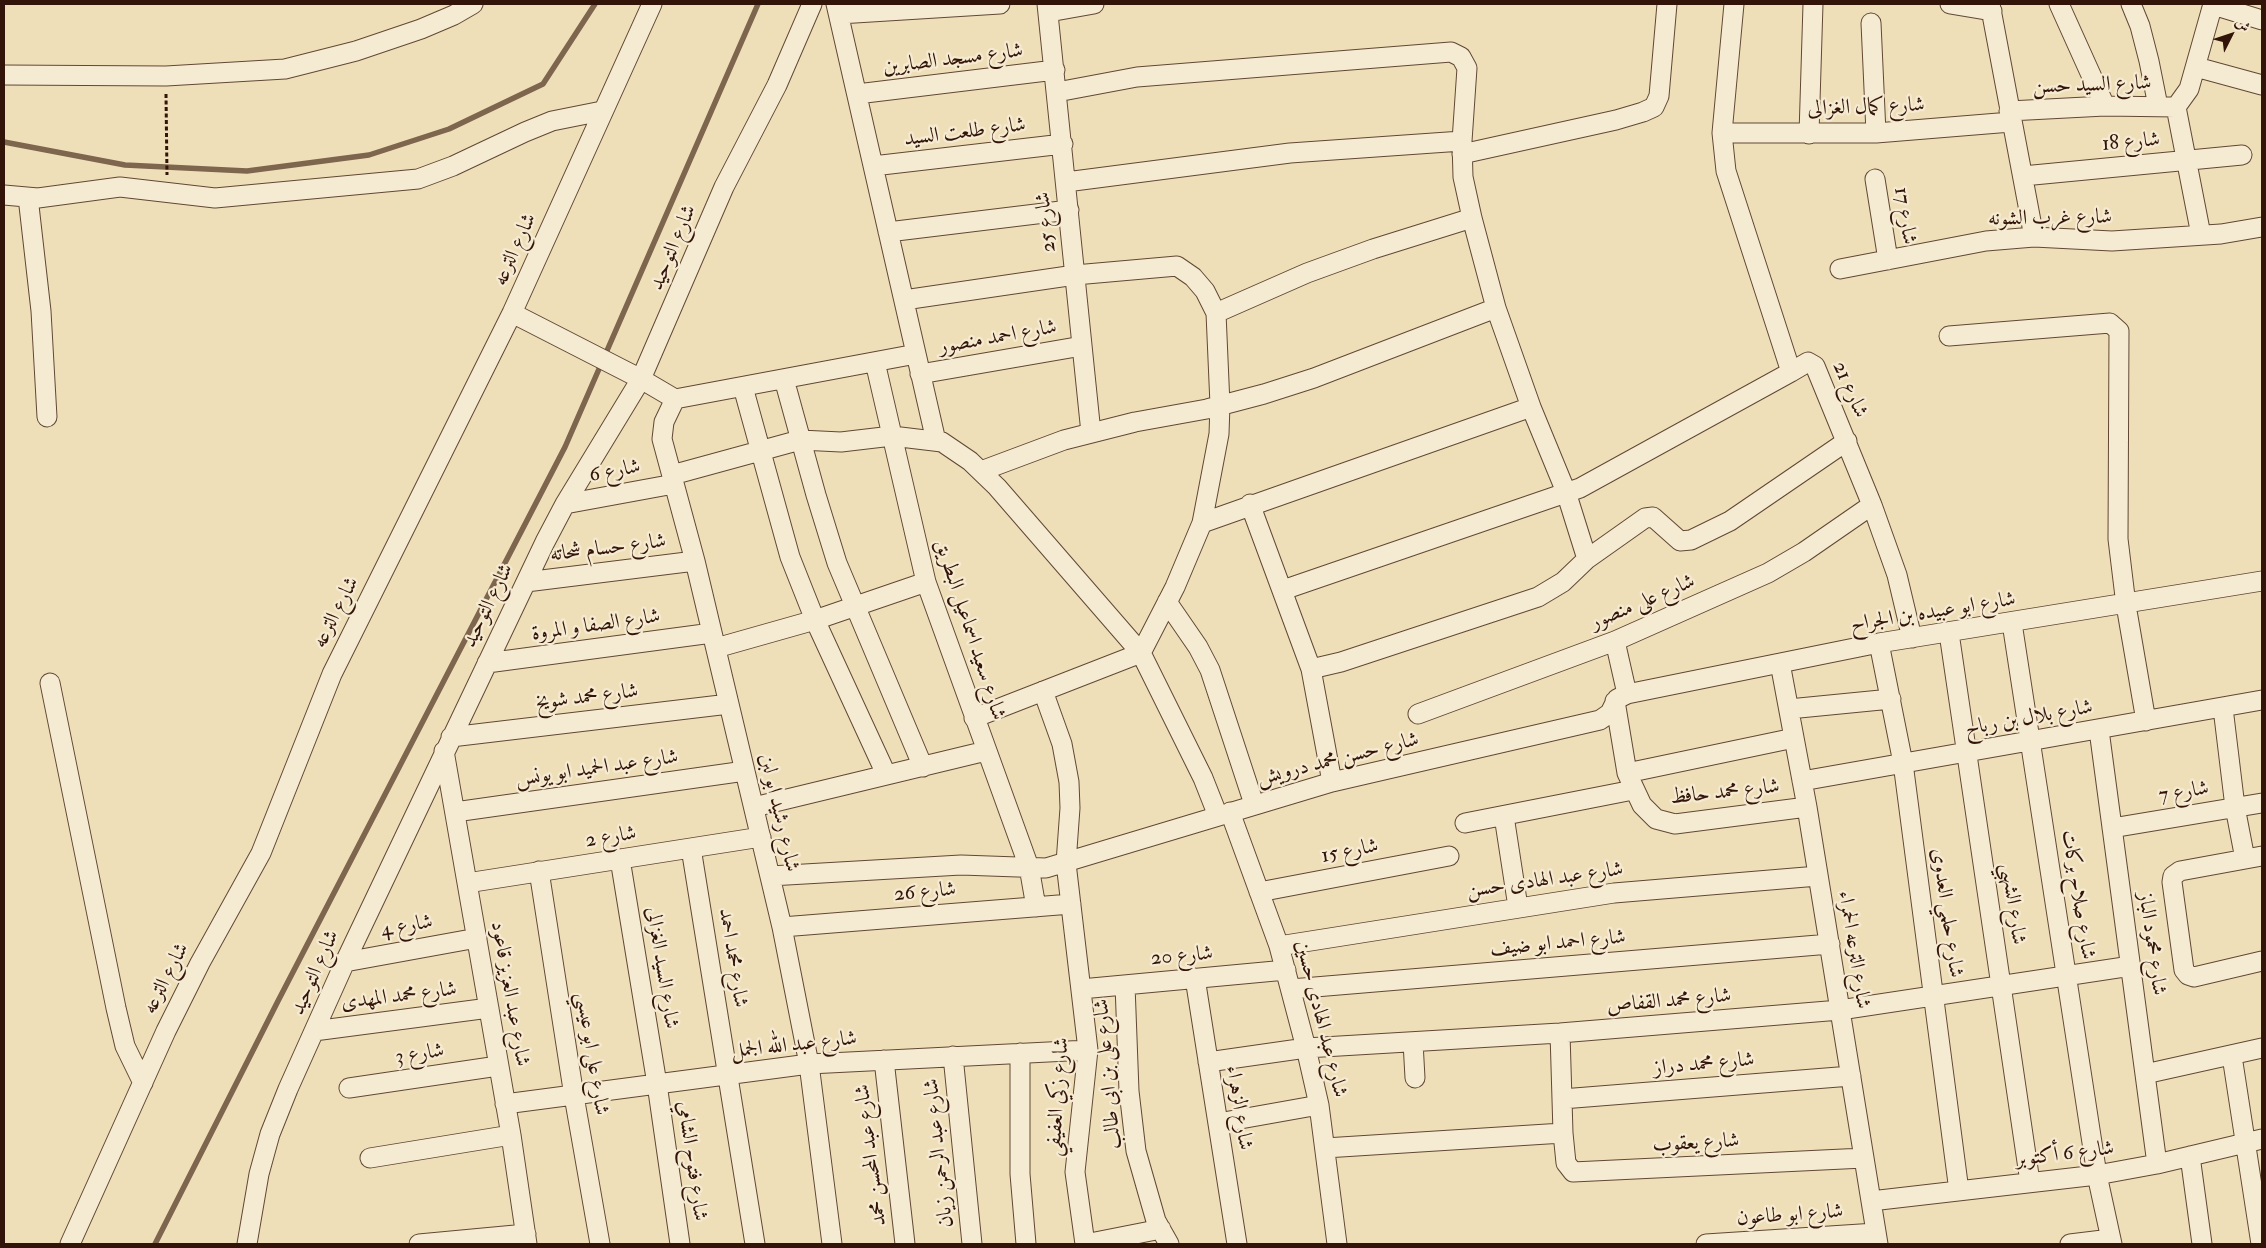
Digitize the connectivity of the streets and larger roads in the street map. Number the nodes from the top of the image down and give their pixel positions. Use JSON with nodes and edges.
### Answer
{"nodes":[{"id":1,"x":473,"y":4,"type":"edge"},
{"id":2,"x":652,"y":4,"type":"edge"},
{"id":3,"x":812,"y":4,"type":"edge"},
{"id":4,"x":1000,"y":4,"type":"edge"},
{"id":5,"x":1094,"y":4,"type":"edge"},
{"id":6,"x":1666,"y":4,"type":"edge"},
{"id":7,"x":1734,"y":4,"type":"edge"},
{"id":8,"x":1814,"y":4,"type":"edge"},
{"id":9,"x":1950,"y":4,"type":"edge"},
{"id":10,"x":2059,"y":4,"type":"edge"},
{"id":11,"x":2131,"y":4,"type":"edge"},
{"id":12,"x":2213,"y":4,"type":"edge"},
{"id":13,"x":1048,"y":7,"type":"edge"},
{"id":14,"x":1991,"y":7,"type":"edge"},
{"id":15,"x":837,"y":9,"type":"edge"},
{"id":16,"x":2262,"y":20,"type":"edge"},
{"id":17,"x":1871,"y":23,"type":"dead end"},
{"id":18,"x":2196,"y":67,"type":"junction"},
{"id":19,"x":1055,"y":70,"type":"junction"},
{"id":20,"x":4,"y":75,"type":"edge"},
{"id":21,"x":2262,"y":85,"type":"edge"},
{"id":22,"x":1057,"y":92,"type":"junction"},
{"id":23,"x":857,"y":94,"type":"junction"},
{"id":24,"x":2105,"y":106,"type":"junction"},
{"id":25,"x":2167,"y":106,"type":"junction"},
{"id":26,"x":602,"y":111,"type":"junction"},
{"id":27,"x":2010,"y":117,"type":"junction"},
{"id":28,"x":1722,"y":133,"type":"junction"},
{"id":29,"x":1876,"y":133,"type":"junction"},
{"id":30,"x":1809,"y":134,"type":"junction"},
{"id":31,"x":1062,"y":144,"type":"junction"},
{"id":32,"x":1462,"y":148,"type":"junction"},
{"id":33,"x":2242,"y":155,"type":"dead end"},
{"id":34,"x":2186,"y":161,"type":"junction"},
{"id":35,"x":873,"y":166,"type":"junction"},
{"id":36,"x":2023,"y":176,"type":"junction"},
{"id":37,"x":1875,"y":179,"type":"dead end"},
{"id":38,"x":1066,"y":182,"type":"junction"},
{"id":39,"x":4,"y":195,"type":"edge"},
{"id":40,"x":28,"y":197,"type":"junction"},
{"id":41,"x":1069,"y":210,"type":"junction"},
{"id":42,"x":1472,"y":218,"type":"junction"},
{"id":43,"x":2262,"y":227,"type":"edge"},
{"id":44,"x":888,"y":232,"type":"junction"},
{"id":45,"x":2201,"y":235,"type":"junction"},
{"id":46,"x":2034,"y":237,"type":"junction"},
{"id":47,"x":1888,"y":260,"type":"junction"},
{"id":48,"x":1840,"y":269,"type":"dead end"},
{"id":49,"x":1075,"y":275,"type":"junction"},
{"id":50,"x":904,"y":300,"type":"junction"},
{"id":51,"x":1496,"y":308,"type":"junction"},
{"id":52,"x":512,"y":313,"type":"junction"},
{"id":53,"x":1216,"y":313,"type":"junction"},
{"id":54,"x":1950,"y":336,"type":"dead end"},
{"id":55,"x":1082,"y":346,"type":"junction"},
{"id":56,"x":916,"y":354,"type":"junction"},
{"id":57,"x":875,"y":362,"type":"junction"},
{"id":58,"x":1791,"y":372,"type":"junction"},
{"id":59,"x":920,"y":374,"type":"junction"},
{"id":60,"x":784,"y":378,"type":"junction"},
{"id":61,"x":641,"y":379,"type":"junction"},
{"id":62,"x":743,"y":387,"type":"junction"},
{"id":63,"x":675,"y":399,"type":"junction"},
{"id":64,"x":1220,"y":405,"type":"junction"},
{"id":65,"x":1531,"y":407,"type":"junction"},
{"id":66,"x":47,"y":417,"type":"dead end"},
{"id":67,"x":1091,"y":433,"type":"junction"},
{"id":68,"x":892,"y":436,"type":"junction"},
{"id":69,"x":800,"y":440,"type":"junction"},
{"id":70,"x":936,"y":441,"type":"junction"},
{"id":71,"x":1846,"y":441,"type":"junction"},
{"id":72,"x":759,"y":450,"type":"junction"},
{"id":73,"x":981,"y":471,"type":"junction"},
{"id":74,"x":673,"y":479,"type":"junction"},
{"id":75,"x":1566,"y":492,"type":"junction"},
{"id":76,"x":565,"y":504,"type":"junction"},
{"id":77,"x":1250,"y":504,"type":"junction"},
{"id":78,"x":1872,"y":505,"type":"junction"},
{"id":79,"x":1202,"y":523,"type":"junction"},
{"id":80,"x":1587,"y":559,"type":"junction"},
{"id":81,"x":695,"y":561,"type":"junction"},
{"id":82,"x":2262,"y":581,"type":"edge"},
{"id":83,"x":526,"y":582,"type":"junction"},
{"id":84,"x":926,"y":582,"type":"junction"},
{"id":85,"x":1282,"y":590,"type":"junction"},
{"id":86,"x":1167,"y":602,"type":"junction"},
{"id":87,"x":2126,"y":604,"type":"junction"},
{"id":88,"x":855,"y":606,"type":"junction"},
{"id":89,"x":815,"y":620,"type":"junction"},
{"id":90,"x":2012,"y":623,"type":"junction"},
{"id":91,"x":1949,"y":633,"type":"junction"},
{"id":92,"x":1912,"y":638,"type":"junction"},
{"id":93,"x":714,"y":641,"type":"junction"},
{"id":94,"x":1616,"y":641,"type":"junction"},
{"id":95,"x":1880,"y":644,"type":"junction"},
{"id":96,"x":1141,"y":653,"type":"junction"},
{"id":97,"x":487,"y":663,"type":"junction"},
{"id":98,"x":1780,"y":663,"type":"junction"},
{"id":99,"x":1311,"y":669,"type":"junction"},
{"id":100,"x":50,"y":683,"type":"dead end"},
{"id":101,"x":1043,"y":691,"type":"junction"},
{"id":102,"x":1621,"y":698,"type":"junction"},
{"id":103,"x":1891,"y":699,"type":"junction"},
{"id":104,"x":2262,"y":700,"type":"edge"},
{"id":105,"x":729,"y":704,"type":"junction"},
{"id":106,"x":2223,"y":708,"type":"junction"},
{"id":107,"x":1789,"y":709,"type":"junction"},
{"id":108,"x":1418,"y":714,"type":"dead end"},
{"id":109,"x":974,"y":718,"type":"junction"},
{"id":110,"x":2146,"y":721,"type":"junction"},
{"id":111,"x":2099,"y":730,"type":"junction"},
{"id":112,"x":1794,"y":738,"type":"junction"},
{"id":113,"x":2030,"y":741,"type":"junction"},
{"id":114,"x":447,"y":744,"type":"junction"},
{"id":115,"x":986,"y":751,"type":"junction"},
{"id":116,"x":1967,"y":752,"type":"junction"},
{"id":117,"x":1903,"y":764,"type":"junction"},
{"id":118,"x":923,"y":767,"type":"junction"},
{"id":119,"x":745,"y":771,"type":"junction"},
{"id":120,"x":886,"y":774,"type":"junction"},
{"id":121,"x":1802,"y":781,"type":"junction"},
{"id":122,"x":1332,"y":782,"type":"junction"},
{"id":123,"x":1630,"y":782,"type":"junction"},
{"id":124,"x":2262,"y":803,"type":"edge"},
{"id":125,"x":1254,"y":804,"type":"junction"},
{"id":126,"x":754,"y":807,"type":"junction"},
{"id":127,"x":1807,"y":807,"type":"junction"},
{"id":128,"x":2235,"y":807,"type":"junction"},
{"id":129,"x":455,"y":812,"type":"junction"},
{"id":130,"x":1224,"y":814,"type":"junction"},
{"id":131,"x":1504,"y":816,"type":"junction"},
{"id":132,"x":1465,"y":823,"type":"dead end"},
{"id":133,"x":2112,"y":828,"type":"junction"},
{"id":134,"x":761,"y":837,"type":"junction"},
{"id":135,"x":691,"y":848,"type":"junction"},
{"id":136,"x":1449,"y":856,"type":"dead end"},
{"id":137,"x":2254,"y":857,"type":"edge"},
{"id":138,"x":620,"y":859,"type":"junction"},
{"id":139,"x":1066,"y":863,"type":"junction"},
{"id":140,"x":1029,"y":867,"type":"junction"},
{"id":141,"x":539,"y":871,"type":"junction"},
{"id":142,"x":770,"y":876,"type":"junction"},
{"id":143,"x":1818,"y":876,"type":"junction"},
{"id":144,"x":468,"y":883,"type":"junction"},
{"id":145,"x":1259,"y":892,"type":"junction"},
{"id":146,"x":1071,"y":904,"type":"junction"},
{"id":147,"x":1036,"y":907,"type":"junction"},
{"id":148,"x":1518,"y":907,"type":"junction"},
{"id":149,"x":782,"y":927,"type":"junction"},
{"id":150,"x":477,"y":938,"type":"junction"},
{"id":151,"x":1830,"y":944,"type":"junction"},
{"id":152,"x":1279,"y":946,"type":"junction"},
{"id":153,"x":2262,"y":961,"type":"edge"},
{"id":154,"x":345,"y":962,"type":"junction"},
{"id":155,"x":2131,"y":966,"type":"junction"},
{"id":156,"x":1286,"y":970,"type":"junction"},
{"id":157,"x":2066,"y":976,"type":"junction"},
{"id":158,"x":1195,"y":978,"type":"junction"},
{"id":159,"x":1125,"y":985,"type":"junction"},
{"id":160,"x":2001,"y":985,"type":"junction"},
{"id":161,"x":1081,"y":989,"type":"junction"},
{"id":162,"x":1291,"y":989,"type":"junction"},
{"id":163,"x":1934,"y":996,"type":"junction"},
{"id":164,"x":489,"y":1008,"type":"junction"},
{"id":165,"x":1840,"y":1010,"type":"junction"},
{"id":166,"x":314,"y":1031,"type":"junction"},
{"id":167,"x":1560,"y":1033,"type":"junction"},
{"id":168,"x":1413,"y":1042,"type":"junction"},
{"id":169,"x":1306,"y":1048,"type":"junction"},
{"id":170,"x":2262,"y":1048,"type":"edge"},
{"id":171,"x":1088,"y":1050,"type":"junction"},
{"id":172,"x":1020,"y":1053,"type":"junction"},
{"id":173,"x":953,"y":1056,"type":"junction"},
{"id":174,"x":2232,"y":1056,"type":"junction"},
{"id":175,"x":884,"y":1060,"type":"junction"},
{"id":176,"x":1208,"y":1062,"type":"junction"},
{"id":177,"x":809,"y":1064,"type":"junction"},
{"id":178,"x":498,"y":1066,"type":"junction"},
{"id":179,"x":729,"y":1074,"type":"junction"},
{"id":180,"x":2146,"y":1074,"type":"junction"},
{"id":181,"x":1850,"y":1076,"type":"junction"},
{"id":182,"x":1415,"y":1078,"type":"dead end"},
{"id":183,"x":143,"y":1083,"type":"junction"},
{"id":184,"x":657,"y":1084,"type":"junction"},
{"id":185,"x":349,"y":1088,"type":"dead end"},
{"id":186,"x":574,"y":1096,"type":"junction"},
{"id":187,"x":1562,"y":1099,"type":"junction"},
{"id":188,"x":505,"y":1104,"type":"junction"},
{"id":189,"x":1319,"y":1105,"type":"junction"},
{"id":190,"x":1218,"y":1123,"type":"junction"},
{"id":191,"x":1563,"y":1133,"type":"junction"},
{"id":192,"x":511,"y":1135,"type":"junction"},
{"id":193,"x":2254,"y":1141,"type":"edge"},
{"id":194,"x":1325,"y":1148,"type":"junction"},
{"id":195,"x":2190,"y":1156,"type":"junction"},
{"id":196,"x":370,"y":1158,"type":"dead end"},
{"id":197,"x":1864,"y":1158,"type":"junction"},
{"id":198,"x":2157,"y":1164,"type":"junction"},
{"id":199,"x":2097,"y":1175,"type":"junction"},
{"id":200,"x":2030,"y":1182,"type":"junction"},
{"id":201,"x":1959,"y":1191,"type":"junction"},
{"id":202,"x":1871,"y":1201,"type":"junction"},
{"id":203,"x":1165,"y":1237,"type":"edge"},
{"id":204,"x":526,"y":1239,"type":"edge"},
{"id":205,"x":1877,"y":1239,"type":"edge"},
{"id":206,"x":2112,"y":1242,"type":"edge"},
{"id":207,"x":70,"y":1244,"type":"edge"},
{"id":208,"x":246,"y":1244,"type":"edge"},
{"id":209,"x":420,"y":1244,"type":"edge"},
{"id":210,"x":600,"y":1244,"type":"edge"},
{"id":211,"x":680,"y":1244,"type":"edge"},
{"id":212,"x":755,"y":1244,"type":"edge"},
{"id":213,"x":832,"y":1244,"type":"edge"},
{"id":214,"x":906,"y":1244,"type":"edge"},
{"id":215,"x":972,"y":1244,"type":"edge"},
{"id":216,"x":1026,"y":1244,"type":"edge"},
{"id":217,"x":1085,"y":1244,"type":"edge"},
{"id":218,"x":1237,"y":1244,"type":"edge"},
{"id":219,"x":1337,"y":1244,"type":"edge"},
{"id":220,"x":1706,"y":1244,"type":"edge"},
{"id":221,"x":2070,"y":1244,"type":"edge"},
{"id":222,"x":2202,"y":1244,"type":"edge"},
{"id":223,"x":2261,"y":1244,"type":"edge"}],
"edges":[{"from":1,"to":20,"type":"street"},
{"from":2,"to":26,"type":"street","name":"شارع الترعه"},
{"from":3,"to":61,"type":"street","name":"شارع التوحيد"},
{"from":4,"to":15,"type":"street"},
{"from":5,"to":13,"type":"street"},
{"from":6,"to":32,"type":"street"},
{"from":7,"to":28,"type":"street"},
{"from":8,"to":30,"type":"street"},
{"from":9,"to":14,"type":"street"},
{"from":10,"to":24,"type":"street"},
{"from":11,"to":25,"type":"street"},
{"from":12,"to":16,"type":"street"},
{"from":12,"to":18,"type":"street"},
{"from":13,"to":19,"type":"street","name":"شارع 25"},
{"from":14,"to":27,"type":"street"},
{"from":15,"to":23,"type":"street"},
{"from":17,"to":29,"type":"street"},
{"from":18,"to":21,"type":"street"},
{"from":18,"to":25,"type":"street"},
{"from":19,"to":22,"type":"street","name":"شارع 25"},
{"from":19,"to":23,"type":"street","name":"شارع مسجد الصابرين"},
{"from":22,"to":31,"type":"street","name":"شارع 25"},
{"from":22,"to":32,"type":"street"},
{"from":23,"to":35,"type":"street"},
{"from":24,"to":25,"type":"street","name":"شارع السيد حسن"},
{"from":24,"to":27,"type":"street","name":"شارع السيد حسن"},
{"from":25,"to":34,"type":"street"},
{"from":26,"to":40,"type":"street"},
{"from":26,"to":52,"type":"street","name":"شارع الترعه"},
{"from":27,"to":29,"type":"street","name":"شارع كمال الغزالى"},
{"from":27,"to":36,"type":"street"},
{"from":28,"to":30,"type":"street","name":"شارع كمال الغزالى"},
{"from":28,"to":58,"type":"street"},
{"from":29,"to":30,"type":"street","name":"شارع كمال الغزالى"},
{"from":31,"to":35,"type":"street","name":"شارع طلعت السيد"},
{"from":31,"to":38,"type":"street","name":"شارع 25"},
{"from":32,"to":38,"type":"street"},
{"from":32,"to":42,"type":"street"},
{"from":33,"to":34,"type":"street","name":"شارع 18"},
{"from":34,"to":36,"type":"street","name":"شارع 18"},
{"from":34,"to":45,"type":"street"},
{"from":35,"to":44,"type":"street"},
{"from":36,"to":46,"type":"street"},
{"from":37,"to":47,"type":"street","name":"شارع 17"},
{"from":38,"to":41,"type":"street","name":"شارع 25"},
{"from":39,"to":40,"type":"street"},
{"from":40,"to":66,"type":"street"},
{"from":41,"to":44,"type":"street"},
{"from":41,"to":49,"type":"street","name":"شارع 25"},
{"from":42,"to":51,"type":"street"},
{"from":42,"to":53,"type":"street"},
{"from":43,"to":45,"type":"street","name":"شارع غرب الشونه"},
{"from":44,"to":50,"type":"street"},
{"from":45,"to":46,"type":"street","name":"شارع غرب الشونه"},
{"from":46,"to":47,"type":"street","name":"شارع غرب الشونه"},
{"from":47,"to":48,"type":"street","name":"شارع غرب الشونه"},
{"from":49,"to":50,"type":"street"},
{"from":49,"to":53,"type":"street"},
{"from":49,"to":55,"type":"street","name":"شارع 25"},
{"from":50,"to":56,"type":"street"},
{"from":51,"to":64,"type":"street"},
{"from":51,"to":65,"type":"street"},
{"from":52,"to":61,"type":"street"},
{"from":52,"to":183,"type":"street","name":"شارع الترعه"},
{"from":53,"to":64,"type":"street"},
{"from":54,"to":87,"type":"street"},
{"from":55,"to":59,"type":"street","name":"شارع احمد منصور"},
{"from":55,"to":67,"type":"street","name":"شارع 25"},
{"from":56,"to":57,"type":"street"},
{"from":56,"to":59,"type":"street"},
{"from":57,"to":60,"type":"street"},
{"from":57,"to":68,"type":"street","name":"شارع سعيد اسماعيل البطريق"},
{"from":58,"to":71,"type":"street","name":"شارع 21"},
{"from":58,"to":75,"type":"street","name":"شارع 21"},
{"from":59,"to":70,"type":"street"},
{"from":60,"to":62,"type":"street"},
{"from":60,"to":69,"type":"street"},
{"from":61,"to":63,"type":"street"},
{"from":61,"to":76,"type":"street","name":"شارع التوحيد"},
{"from":62,"to":63,"type":"street"},
{"from":62,"to":72,"type":"street"},
{"from":63,"to":74,"type":"street","name":"شارع رشيد ابو لبن"},
{"from":64,"to":67,"type":"street"},
{"from":64,"to":79,"type":"street"},
{"from":65,"to":75,"type":"street"},
{"from":65,"to":77,"type":"street"},
{"from":67,"to":73,"type":"street"},
{"from":68,"to":69,"type":"street","name":"شارع 6"},
{"from":68,"to":70,"type":"street","name":"شارع 6"},
{"from":68,"to":84,"type":"street","name":"شارع سعيد اسماعيل البطريق"},
{"from":69,"to":72,"type":"street","name":"شارع 6"},
{"from":69,"to":88,"type":"street"},
{"from":70,"to":73,"type":"street","name":"شارع عبد الهادى حسين"},
{"from":71,"to":78,"type":"street","name":"شارع 21"},
{"from":71,"to":80,"type":"street"},
{"from":72,"to":74,"type":"street","name":"شارع 6"},
{"from":72,"to":89,"type":"street"},
{"from":73,"to":96,"type":"street","name":"شارع عبد الهادى حسين"},
{"from":74,"to":76,"type":"street","name":"شارع 6"},
{"from":74,"to":81,"type":"street","name":"شارع رشيد ابو لبن"},
{"from":75,"to":80,"type":"street"},
{"from":75,"to":85,"type":"street","name":"شارع 21"},
{"from":76,"to":83,"type":"street","name":"شارع التوحيد"},
{"from":77,"to":79,"type":"street"},
{"from":77,"to":85,"type":"street"},
{"from":78,"to":92,"type":"street","name":"شارع 21"},
{"from":78,"to":94,"type":"street","name":"شارع على منصور"},
{"from":79,"to":86,"type":"street"},
{"from":80,"to":99,"type":"street"},
{"from":81,"to":83,"type":"street","name":"شارع حسام شحاته"},
{"from":81,"to":93,"type":"street","name":"شارع رشيد ابو لبن"},
{"from":82,"to":87,"type":"street","name":"شارع ابو عبيده بن الجراح"},
{"from":83,"to":97,"type":"street","name":"شارع التوحيد"},
{"from":84,"to":88,"type":"street","name":"شارع الصفا و المروة"},
{"from":84,"to":109,"type":"street","name":"شارع سعيد اسماعيل البطريق"},
{"from":85,"to":99,"type":"street"},
{"from":86,"to":96,"type":"street"},
{"from":86,"to":125,"type":"street"},
{"from":87,"to":90,"type":"street","name":"شارع ابو عبيده بن الجراح"},
{"from":87,"to":110,"type":"street"},
{"from":88,"to":89,"type":"street","name":"شارع الصفا و المروة"},
{"from":88,"to":118,"type":"street"},
{"from":89,"to":93,"type":"street","name":"شارع الصفا و المروة"},
{"from":89,"to":120,"type":"street"},
{"from":90,"to":91,"type":"street","name":"شارع ابو عبيده بن الجراح"},
{"from":90,"to":113,"type":"street","name":"شارع صلاح بركات"},
{"from":91,"to":92,"type":"street","name":"شارع ابو عبيده بن الجراح"},
{"from":91,"to":116,"type":"street","name":"شارع الشهبي"},
{"from":92,"to":95,"type":"street","name":"شارع ابو عبيده بن الجراح"},
{"from":93,"to":97,"type":"street","name":"شارع الصفا و المروة"},
{"from":93,"to":105,"type":"street","name":"شارع رشيد ابو لبن"},
{"from":94,"to":102,"type":"street","name":"شارع محمد حافظ"},
{"from":94,"to":108,"type":"street","name":"شارع على منصور"},
{"from":95,"to":98,"type":"street","name":"شارع ابو عبيده بن الجراح"},
{"from":95,"to":103,"type":"street","name":"شارع حلمي العدوى"},
{"from":96,"to":101,"type":"street"},
{"from":96,"to":130,"type":"street","name":"شارع عبد الهادى حسين"},
{"from":97,"to":114,"type":"street","name":"شارع التوحيد"},
{"from":98,"to":102,"type":"street","name":"شارع ابو عبيده بن الجراح"},
{"from":98,"to":107,"type":"street","name":"شارع الترعه الحمراء"},
{"from":99,"to":122,"type":"street"},
{"from":100,"to":183,"type":"street"},
{"from":101,"to":109,"type":"street"},
{"from":101,"to":139,"type":"street","name":"شارع زكي العفيفي"},
{"from":102,"to":122,"type":"street","name":"شارع حسن محمد درويش"},
{"from":102,"to":123,"type":"street","name":"شارع محمد حافظ"},
{"from":103,"to":107,"type":"street"},
{"from":103,"to":117,"type":"street","name":"شارع حلمي العدوى"},
{"from":104,"to":106,"type":"street","name":"شارع بلال بن رباح"},
{"from":105,"to":114,"type":"street","name":"شارع محمد شويخ"},
{"from":105,"to":119,"type":"street","name":"شارع رشيد ابو لبن"},
{"from":106,"to":110,"type":"street","name":"شارع بلال بن رباح"},
{"from":106,"to":128,"type":"street"},
{"from":107,"to":112,"type":"street","name":"شارع الترعه الحمراء"},
{"from":109,"to":115,"type":"street","name":"شارع سعيد اسماعيل البطريق"},
{"from":110,"to":111,"type":"street","name":"شارع بلال بن رباح"},
{"from":111,"to":113,"type":"street","name":"شارع بلال بن رباح"},
{"from":111,"to":133,"type":"street","name":"شارع محمود الباز"},
{"from":112,"to":121,"type":"street","name":"شارع الترعه الحمراء"},
{"from":112,"to":123,"type":"street"},
{"from":113,"to":116,"type":"street","name":"شارع بلال بن رباح"},
{"from":113,"to":157,"type":"street","name":"شارع صلاح بركات"},
{"from":114,"to":129,"type":"street","name":"شارع عبد العزيز قاعود"},
{"from":114,"to":154,"type":"street","name":"شارع التوحيد"},
{"from":115,"to":118,"type":"street"},
{"from":115,"to":140,"type":"street","name":"شارع سعيد اسماعيل البطريق"},
{"from":116,"to":117,"type":"street","name":"شارع بلال بن رباح"},
{"from":116,"to":160,"type":"street","name":"شارع الشهبي"},
{"from":117,"to":121,"type":"street","name":"شارع بلال بن رباح"},
{"from":117,"to":163,"type":"street","name":"شارع حلمي العدوى"},
{"from":118,"to":120,"type":"street"},
{"from":119,"to":126,"type":"street","name":"شارع رشيد ابو لبن"},
{"from":119,"to":129,"type":"street","name":"شارع عبد الحميد ابو يونس"},
{"from":120,"to":126,"type":"street"},
{"from":121,"to":127,"type":"street","name":"شارع الترعه الحمراء"},
{"from":122,"to":125,"type":"street","name":"شارع حسن محمد درويش"},
{"from":123,"to":127,"type":"street","name":"شارع محمد حافظ"},
{"from":123,"to":131,"type":"street"},
{"from":124,"to":128,"type":"street","name":"شارع 7"},
{"from":125,"to":130,"type":"street","name":"شارع حسن محمد درويش"},
{"from":126,"to":134,"type":"street","name":"شارع رشيد ابو لبن"},
{"from":127,"to":143,"type":"street","name":"شارع الترعه الحمراء"},
{"from":128,"to":133,"type":"street","name":"شارع 7"},
{"from":128,"to":137,"type":"street"},
{"from":129,"to":144,"type":"street","name":"شارع عبد العزيز قاعود"},
{"from":130,"to":139,"type":"street","name":"شارع حسن محمد درويش"},
{"from":130,"to":145,"type":"street","name":"شارع عبد الهادى حسين"},
{"from":131,"to":132,"type":"street"},
{"from":131,"to":148,"type":"street"},
{"from":133,"to":155,"type":"street","name":"شارع محمود الباز"},
{"from":134,"to":135,"type":"street","name":"شارع 2"},
{"from":134,"to":142,"type":"street","name":"شارع رشيد ابو لبن"},
{"from":135,"to":138,"type":"street","name":"شارع 2"},
{"from":135,"to":179,"type":"street","name":"شارع محمد احمد"},
{"from":136,"to":145,"type":"street","name":"شارع 15"},
{"from":137,"to":153,"type":"street"},
{"from":138,"to":141,"type":"street","name":"شارع 2"},
{"from":138,"to":184,"type":"street","name":"شارع السيد الغزالى"},
{"from":139,"to":140,"type":"street","name":"شارع حسن محمد درويش"},
{"from":139,"to":146,"type":"street","name":"شارع زكي العفيفي"},
{"from":140,"to":142,"type":"street","name":"شارع حسن محمد درويش"},
{"from":140,"to":147,"type":"street","name":"شارع سعيد اسماعيل البطريق"},
{"from":141,"to":144,"type":"street","name":"شارع 2"},
{"from":141,"to":186,"type":"street","name":"شارع على ابو عيسي"},
{"from":142,"to":149,"type":"street","name":"شارع رشيد ابو لبن"},
{"from":143,"to":148,"type":"street","name":"شارع عبد الهادى حسن"},
{"from":143,"to":151,"type":"street","name":"شارع الترعه الحمراء"},
{"from":144,"to":150,"type":"street","name":"شارع عبد العزيز قاعود"},
{"from":145,"to":152,"type":"street","name":"شارع عبد الهادى حسين"},
{"from":146,"to":147,"type":"street","name":"شارع 26"},
{"from":146,"to":161,"type":"street","name":"شارع زكي العفيفي"},
{"from":147,"to":149,"type":"street","name":"شارع 26"},
{"from":148,"to":152,"type":"street","name":"شارع عبد الهادى حسن"},
{"from":149,"to":177,"type":"street","name":"شارع رشيد ابو لبن"},
{"from":150,"to":154,"type":"street","name":"شارع 4"},
{"from":150,"to":164,"type":"street","name":"شارع عبد العزيز قاعود"},
{"from":151,"to":162,"type":"street","name":"شارع احمد ابو ضيف"},
{"from":151,"to":165,"type":"street","name":"شارع الترعه الحمراء"},
{"from":152,"to":156,"type":"street","name":"شارع عبد الهادى حسين"},
{"from":154,"to":166,"type":"street","name":"شارع التوحيد"},
{"from":155,"to":157,"type":"street","name":"شارع محمد القفاص"},
{"from":155,"to":180,"type":"street","name":"شارع محمود الباز"},
{"from":156,"to":158,"type":"street","name":"شارع 20"},
{"from":156,"to":162,"type":"street","name":"شارع عبد الهادى حسين"},
{"from":157,"to":160,"type":"street","name":"شارع محمد القفاص"},
{"from":157,"to":199,"type":"street","name":"شارع صلاح بركات"},
{"from":158,"to":159,"type":"street","name":"شارع 20"},
{"from":158,"to":176,"type":"street","name":"شارع الزهراء"},
{"from":159,"to":161,"type":"street","name":"شارع 20"},
{"from":159,"to":203,"type":"street","name":"شارع على بن ابى طالب"},
{"from":160,"to":163,"type":"street","name":"شارع محمد القفاص"},
{"from":160,"to":200,"type":"street","name":"شارع الشهبي"},
{"from":161,"to":171,"type":"street","name":"شارع زكي العفيفي"},
{"from":162,"to":169,"type":"street","name":"شارع عبد الهادى حسين"},
{"from":163,"to":165,"type":"street","name":"شارع محمد القفاص"},
{"from":163,"to":201,"type":"street","name":"شارع حلمي العدوى"},
{"from":164,"to":166,"type":"street","name":"شارع محمد المهدى"},
{"from":164,"to":178,"type":"street","name":"شارع عبد العزيز قاعود"},
{"from":165,"to":167,"type":"street","name":"شارع محمد القفاص"},
{"from":165,"to":181,"type":"street","name":"شارع الترعه الحمراء"},
{"from":166,"to":208,"type":"street","name":"شارع التوحيد"},
{"from":167,"to":168,"type":"street","name":"شارع محمد القفاص"},
{"from":167,"to":187,"type":"street"},
{"from":168,"to":169,"type":"street","name":"شارع محمد القفاص"},
{"from":168,"to":182,"type":"street"},
{"from":169,"to":176,"type":"street","name":"شارع محمد القفاص"},
{"from":169,"to":189,"type":"street","name":"شارع عبد الهادى حسين"},
{"from":170,"to":174,"type":"street"},
{"from":171,"to":172,"type":"street","name":"شارع عبد الله الجمل"},
{"from":171,"to":217,"type":"street","name":"شارع زكي العفيفي"},
{"from":172,"to":173,"type":"street","name":"شارع عبد الله الجمل"},
{"from":172,"to":216,"type":"street"},
{"from":173,"to":175,"type":"street","name":"شارع عبد الله الجمل"},
{"from":173,"to":215,"type":"street","name":"شارع عبد الرحمن زيان"},
{"from":174,"to":180,"type":"street"},
{"from":174,"to":193,"type":"street"},
{"from":175,"to":177,"type":"street","name":"شارع عبد الله الجمل"},
{"from":175,"to":214,"type":"street","name":"شارع عبد المحسن محمد"},
{"from":176,"to":190,"type":"street","name":"شارع الزهراء"},
{"from":177,"to":179,"type":"street","name":"شارع عبد الله الجمل"},
{"from":177,"to":213,"type":"street","name":"شارع رشيد ابو لبن"},
{"from":178,"to":185,"type":"street","name":"شارع 3"},
{"from":178,"to":188,"type":"street","name":"شارع عبد العزيز قاعود"},
{"from":179,"to":184,"type":"street","name":"شارع عبد الله الجمل"},
{"from":179,"to":212,"type":"street"},
{"from":180,"to":198,"type":"street","name":"شارع محمود الباز"},
{"from":181,"to":187,"type":"street","name":"شارع محمد دراز"},
{"from":181,"to":197,"type":"street","name":"شارع الترعه الحمراء"},
{"from":183,"to":207,"type":"street","name":"شارع الترعه"},
{"from":184,"to":186,"type":"street","name":"شارع عبد الله الجمل"},
{"from":184,"to":211,"type":"street","name":"شارع فتوح الشامي"},
{"from":186,"to":188,"type":"street","name":"شارع عبد الله الجمل"},
{"from":186,"to":210,"type":"street","name":"شارع على ابو عيسي"},
{"from":187,"to":191,"type":"street"},
{"from":188,"to":192,"type":"street","name":"شارع عبد العزيز قاعود"},
{"from":189,"to":190,"type":"street"},
{"from":189,"to":194,"type":"street","name":"شارع عبد الهادى حسين"},
{"from":190,"to":218,"type":"street","name":"شارع الزهراء"},
{"from":191,"to":194,"type":"street"},
{"from":191,"to":197,"type":"street","name":"شارع يعقوب"},
{"from":192,"to":196,"type":"street"},
{"from":192,"to":204,"type":"street","name":"شارع عبد العزيز قاعود"},
{"from":193,"to":195,"type":"street","name":"شارع 6 أكتوبر"},
{"from":193,"to":223,"type":"street"},
{"from":194,"to":219,"type":"street","name":"شارع عبد الهادى حسين"},
{"from":195,"to":198,"type":"street","name":"شارع 6 أكتوبر"},
{"from":195,"to":222,"type":"street"},
{"from":197,"to":202,"type":"street","name":"شارع الترعه الحمراء"},
{"from":198,"to":199,"type":"street","name":"شارع 6 أكتوبر"},
{"from":199,"to":200,"type":"street","name":"شارع 6 أكتوبر"},
{"from":199,"to":206,"type":"street","name":"شارع صلاح بركات"},
{"from":200,"to":201,"type":"street","name":"شارع 6 أكتوبر"},
{"from":201,"to":202,"type":"street","name":"شارع 6 أكتوبر"},
{"from":202,"to":205,"type":"street","name":"شارع الترعه الحمراء"},
{"from":203,"to":217,"type":"street"},
{"from":204,"to":209,"type":"street"},
{"from":205,"to":220,"type":"street","name":"شارع ابو طاعون"},
{"from":206,"to":221,"type":"street"}]}
